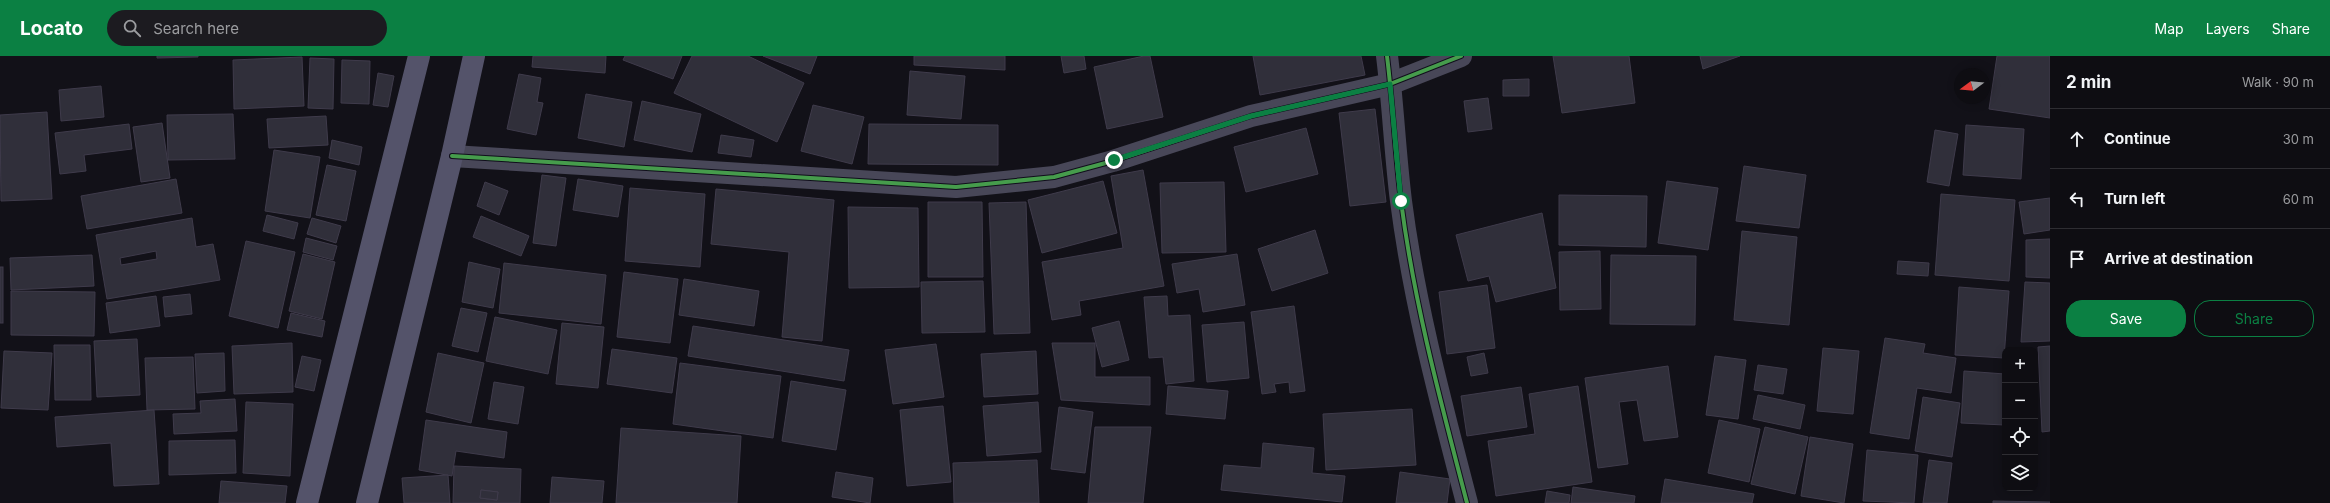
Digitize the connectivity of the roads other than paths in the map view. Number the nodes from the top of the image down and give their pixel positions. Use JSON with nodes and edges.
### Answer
{"nodes":[{"id":1,"x":419,"y":56,"type":"edge"},
{"id":2,"x":474,"y":56,"type":"edge"},
{"id":3,"x":1387,"y":56,"type":"edge"},
{"id":4,"x":1461,"y":56,"type":"edge"},
{"id":5,"x":1390,"y":84,"type":"junction"},
{"id":6,"x":452,"y":156,"type":"junction"},
{"id":7,"x":307,"y":503,"type":"edge"},
{"id":8,"x":367,"y":503,"type":"edge"},
{"id":9,"x":1467,"y":503,"type":"edge"}],
"edges":[{"from":1,"to":7,"type":"main road"},
{"from":2,"to":6,"type":"main road"},
{"from":3,"to":5,"type":"street"},
{"from":4,"to":5,"type":"street"},
{"from":5,"to":6,"type":"street"},
{"from":5,"to":9,"type":"street"},
{"from":6,"to":8,"type":"main road"}]}
